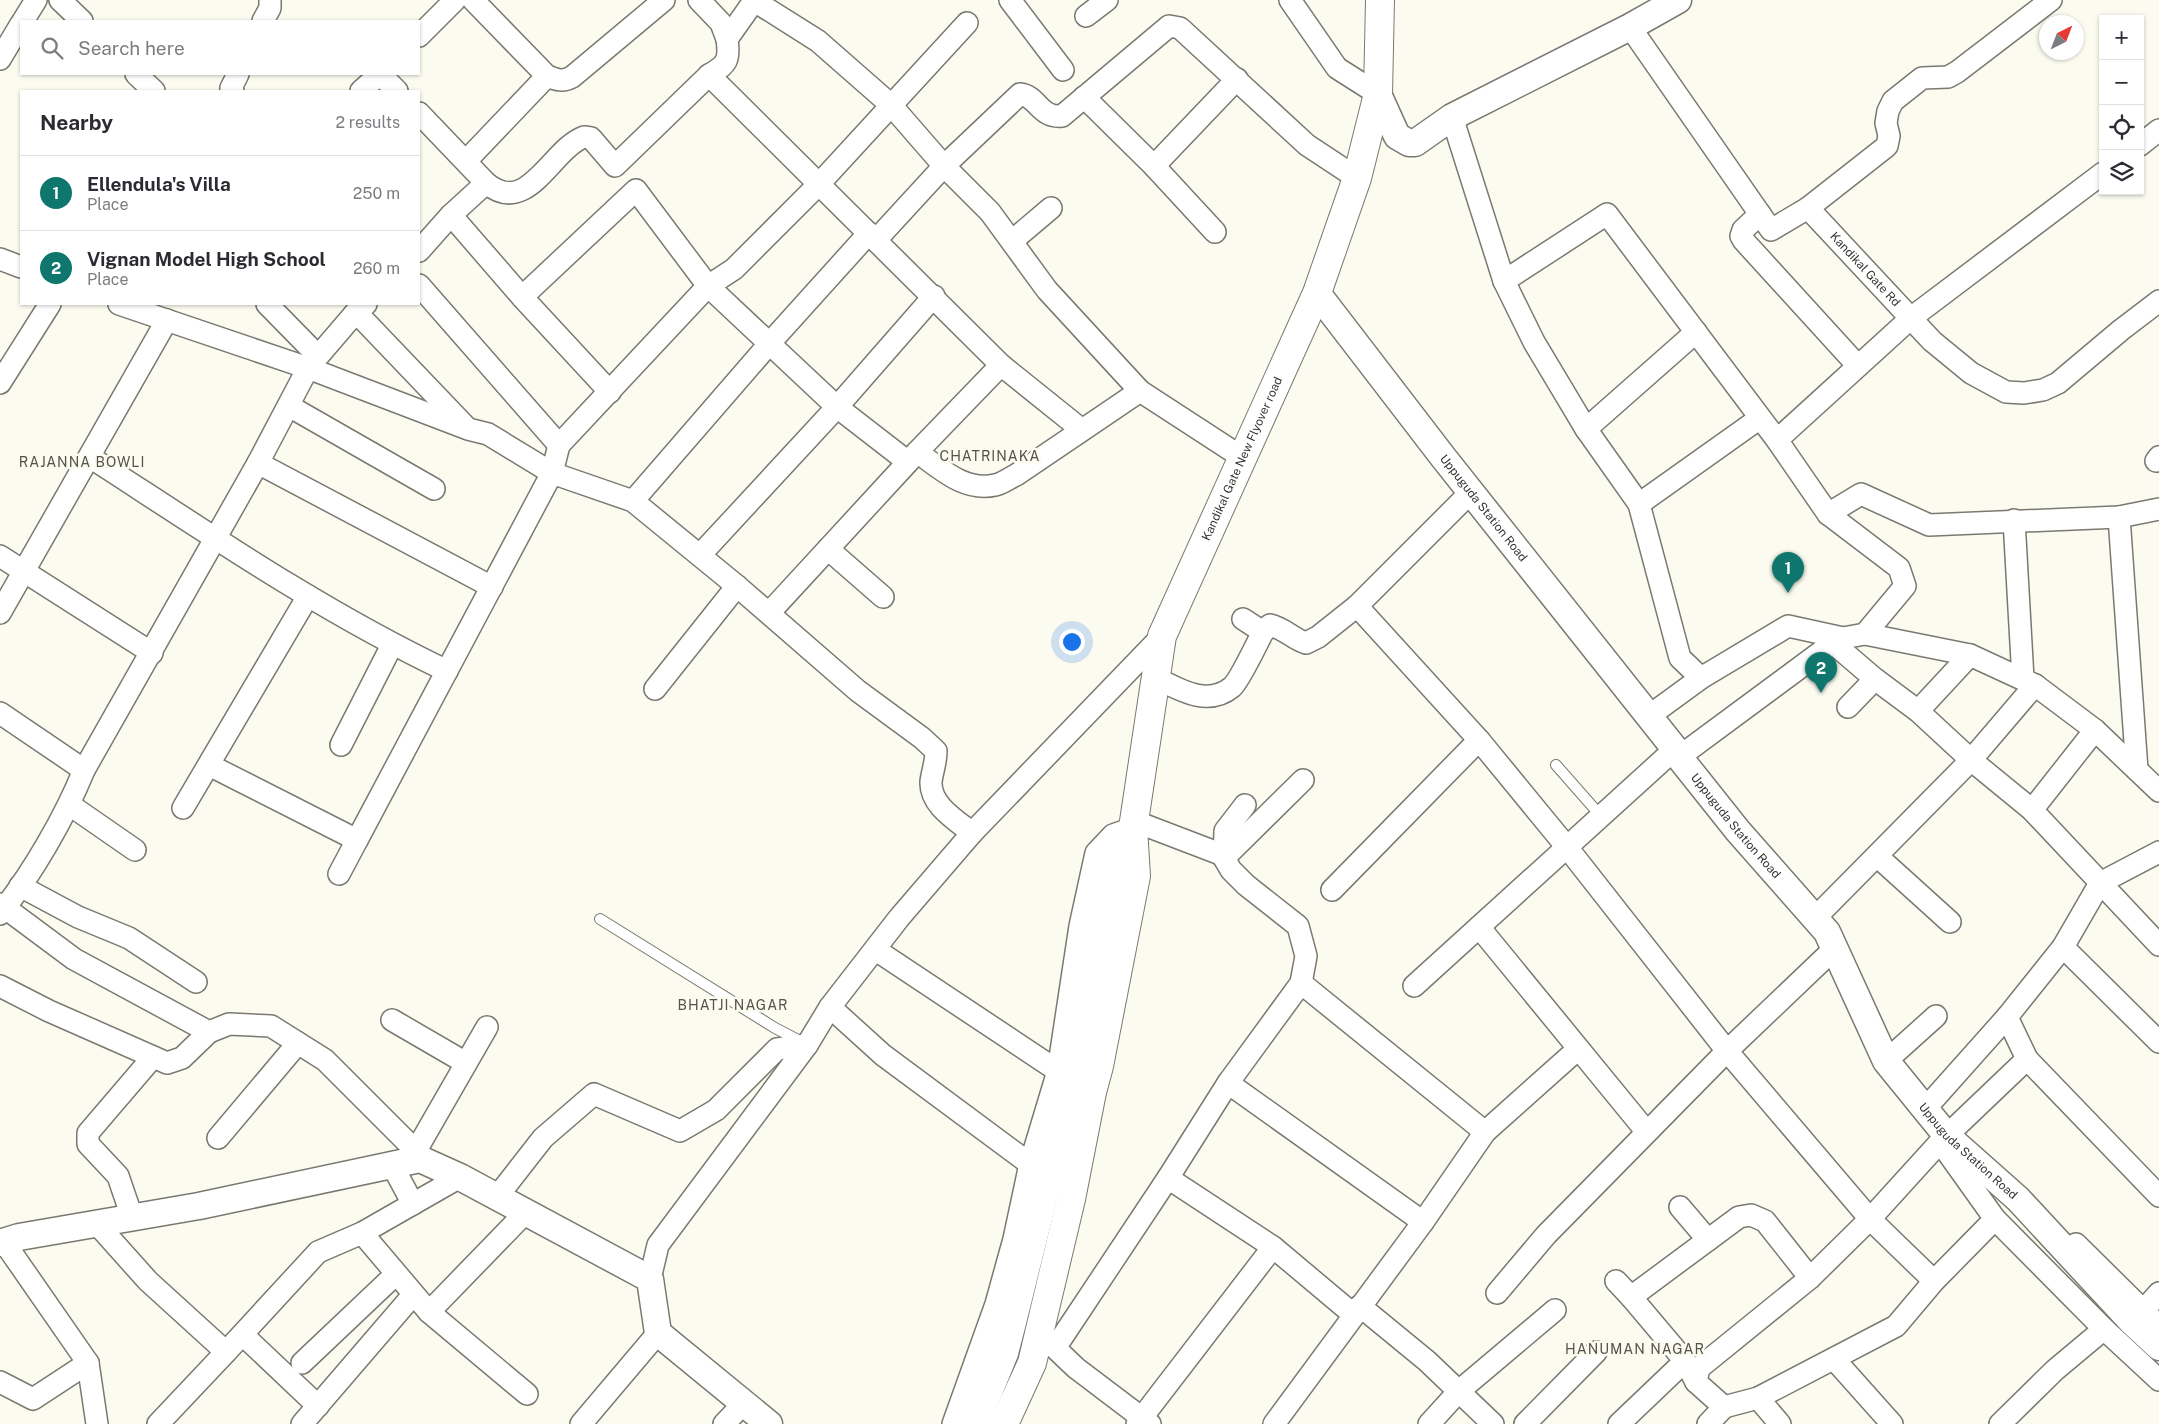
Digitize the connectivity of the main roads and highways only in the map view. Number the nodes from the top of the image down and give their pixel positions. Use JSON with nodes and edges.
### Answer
{"nodes":[{"id":1,"x":1380,"y":0,"type":"edge"},
{"id":2,"x":1124,"y":874,"type":"junction"},
{"id":3,"x":975,"y":1424,"type":"edge"},
{"id":4,"x":1004,"y":1424,"type":"edge"}],
"edges":[{"from":1,"to":2,"type":"main road","name":"Kandikal Gate New Flyover road"},
{"from":2,"to":3,"type":"main road"},
{"from":2,"to":4,"type":"main road"}]}
